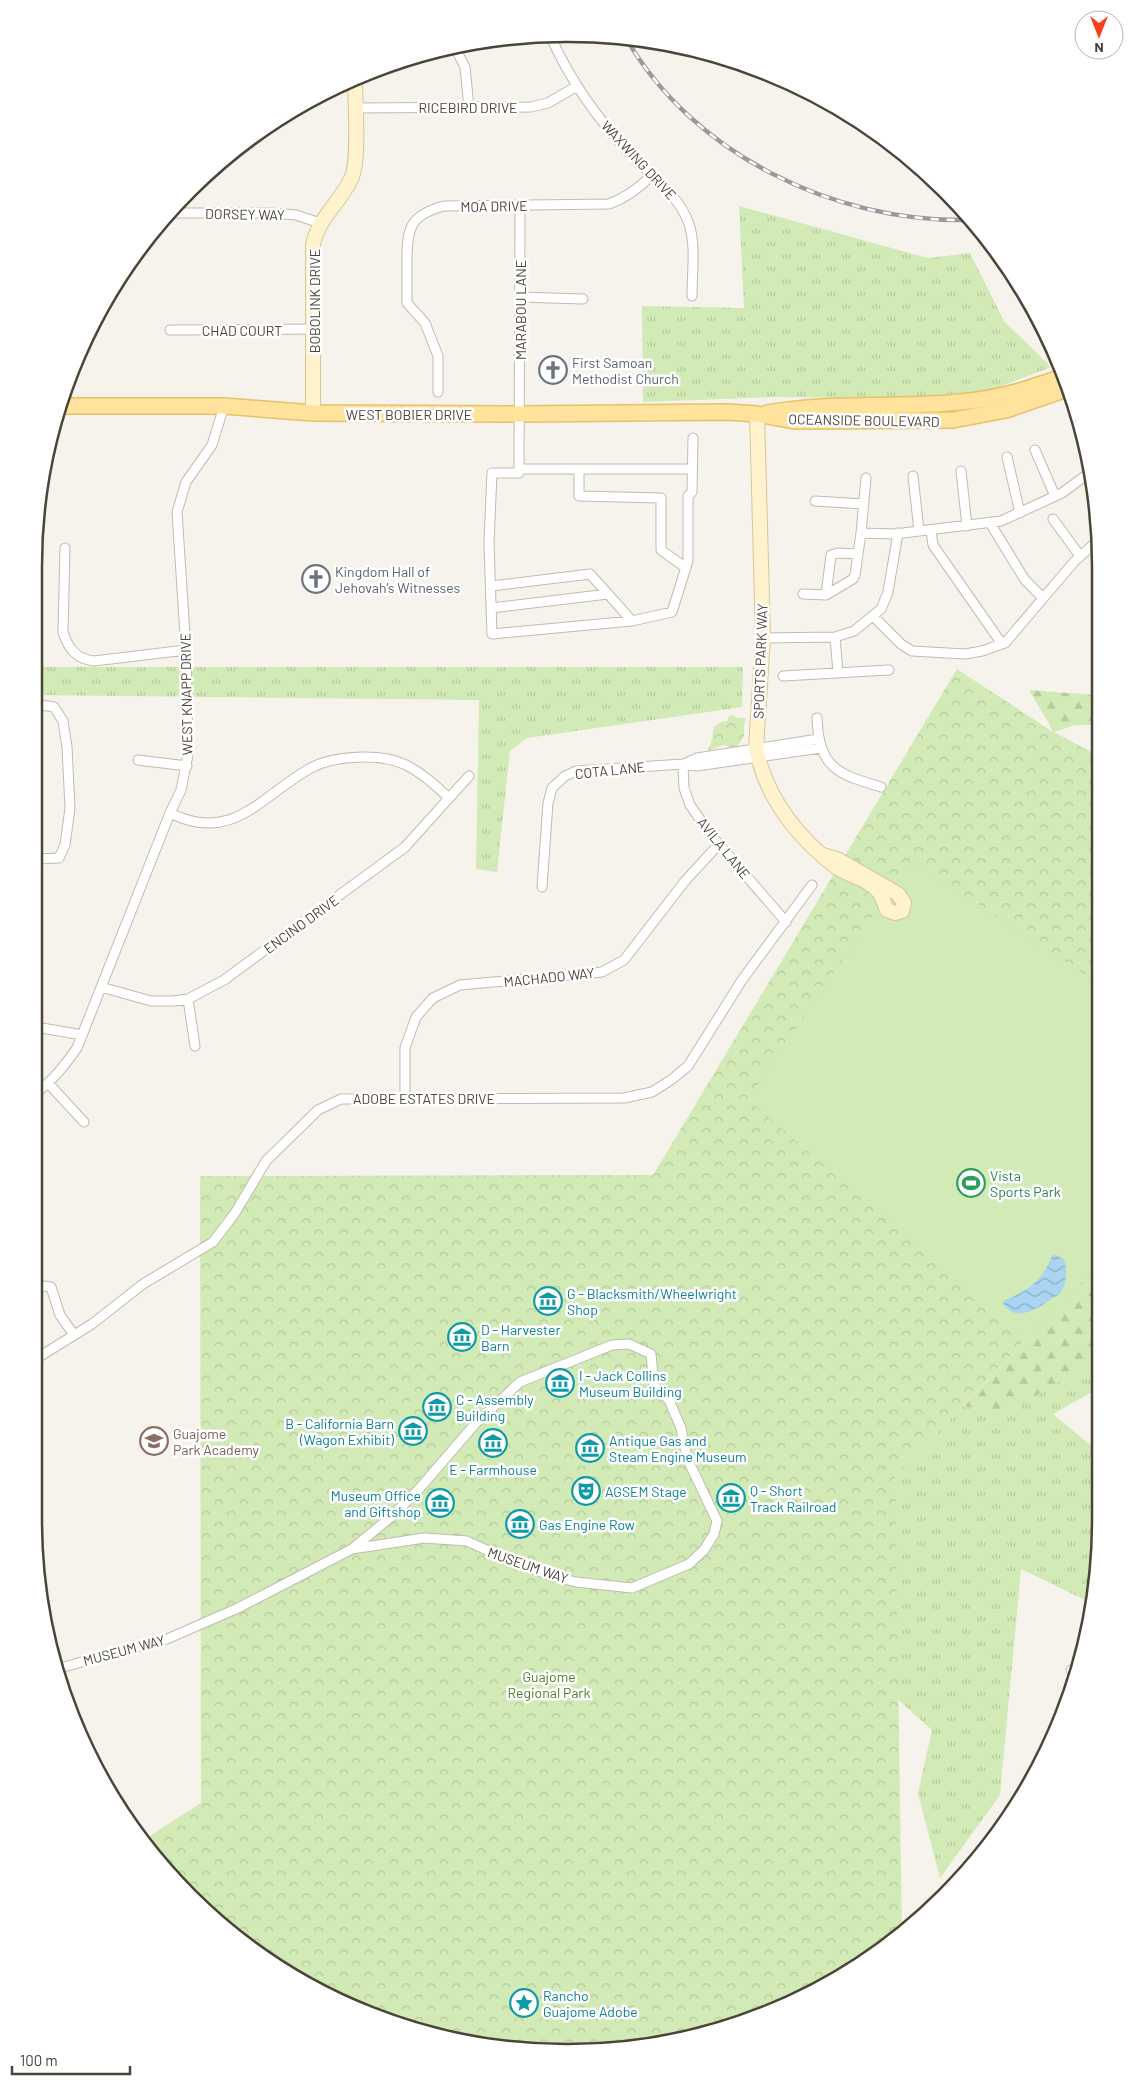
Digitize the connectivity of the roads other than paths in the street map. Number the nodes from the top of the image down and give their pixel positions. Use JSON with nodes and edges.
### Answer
{"nodes":[{"id":1,"x":554,"y":43,"type":"edge"},
{"id":2,"x":458,"y":54,"type":"edge"},
{"id":3,"x":577,"y":86,"type":"junction"},
{"id":4,"x":355,"y":87,"type":"edge"},
{"id":5,"x":468,"y":107,"type":"junction"},
{"id":6,"x":355,"y":108,"type":"junction"},
{"id":7,"x":651,"y":176,"type":"junction"},
{"id":8,"x":520,"y":206,"type":"junction"},
{"id":9,"x":180,"y":213,"type":"edge"},
{"id":10,"x":320,"y":223,"type":"junction"},
{"id":11,"x":520,"y":296,"type":"junction"},
{"id":12,"x":692,"y":296,"type":"dead end"},
{"id":13,"x":583,"y":299,"type":"dead end"},
{"id":14,"x":170,"y":330,"type":"dead end"},
{"id":15,"x":313,"y":330,"type":"junction"},
{"id":16,"x":1056,"y":378,"type":"edge"},
{"id":17,"x":1061,"y":391,"type":"edge"},
{"id":18,"x":438,"y":392,"type":"dead end"},
{"id":19,"x":68,"y":406,"type":"edge"},
{"id":20,"x":224,"y":406,"type":"junction"},
{"id":21,"x":313,"y":413,"type":"junction"},
{"id":22,"x":520,"y":414,"type":"junction"},
{"id":23,"x":757,"y":414,"type":"junction"},
{"id":24,"x":693,"y":438,"type":"dead end"},
{"id":25,"x":1036,"y":450,"type":"dead end"},
{"id":26,"x":1007,"y":457,"type":"dead end"},
{"id":27,"x":519,"y":469,"type":"junction"},
{"id":28,"x":578,"y":469,"type":"junction"},
{"id":29,"x":692,"y":469,"type":"junction"},
{"id":30,"x":961,"y":471,"type":"dead end"},
{"id":31,"x":913,"y":476,"type":"dead end"},
{"id":32,"x":1083,"y":477,"type":"edge"},
{"id":33,"x":866,"y":478,"type":"dead end"},
{"id":34,"x":1055,"y":496,"type":"junction"},
{"id":35,"x":815,"y":501,"type":"dead end"},
{"id":36,"x":864,"y":504,"type":"junction"},
{"id":37,"x":1020,"y":513,"type":"junction"},
{"id":38,"x":1053,"y":519,"type":"dead end"},
{"id":39,"x":990,"y":523,"type":"junction"},
{"id":40,"x":967,"y":526,"type":"junction"},
{"id":41,"x":931,"y":530,"type":"junction"},
{"id":42,"x":919,"y":531,"type":"junction"},
{"id":43,"x":862,"y":534,"type":"junction"},
{"id":44,"x":898,"y":534,"type":"junction"},
{"id":45,"x":1091,"y":547,"type":"edge"},
{"id":46,"x":65,"y":548,"type":"dead end"},
{"id":47,"x":858,"y":554,"type":"junction"},
{"id":48,"x":1080,"y":556,"type":"junction"},
{"id":49,"x":686,"y":568,"type":"junction"},
{"id":50,"x":491,"y":586,"type":"junction"},
{"id":51,"x":608,"y":594,"type":"junction"},
{"id":52,"x":802,"y":594,"type":"dead end"},
{"id":53,"x":826,"y":595,"type":"junction"},
{"id":54,"x":1043,"y":598,"type":"junction"},
{"id":55,"x":491,"y":608,"type":"junction"},
{"id":56,"x":873,"y":616,"type":"junction"},
{"id":57,"x":632,"y":621,"type":"junction"},
{"id":58,"x":835,"y":637,"type":"junction"},
{"id":59,"x":763,"y":638,"type":"junction"},
{"id":60,"x":1002,"y":644,"type":"junction"},
{"id":61,"x":186,"y":650,"type":"junction"},
{"id":62,"x":889,"y":670,"type":"dead end"},
{"id":63,"x":838,"y":673,"type":"junction"},
{"id":64,"x":783,"y":676,"type":"dead end"},
{"id":65,"x":42,"y":705,"type":"edge"},
{"id":66,"x":817,"y":718,"type":"dead end"},
{"id":67,"x":819,"y":744,"type":"junction"},
{"id":68,"x":757,"y":753,"type":"junction"},
{"id":69,"x":138,"y":760,"type":"dead end"},
{"id":70,"x":683,"y":764,"type":"junction"},
{"id":71,"x":187,"y":766,"type":"junction"},
{"id":72,"x":468,"y":776,"type":"dead end"},
{"id":73,"x":881,"y":787,"type":"dead end"},
{"id":74,"x":448,"y":797,"type":"junction"},
{"id":75,"x":170,"y":813,"type":"junction"},
{"id":76,"x":719,"y":844,"type":"junction"},
{"id":77,"x":823,"y":855,"type":"junction"},
{"id":78,"x":42,"y":859,"type":"edge"},
{"id":79,"x":812,"y":885,"type":"dead end"},
{"id":80,"x":542,"y":887,"type":"dead end"},
{"id":81,"x":786,"y":922,"type":"junction"},
{"id":82,"x":101,"y":987,"type":"junction"},
{"id":83,"x":188,"y":1000,"type":"junction"},
{"id":84,"x":42,"y":1028,"type":"dead end"},
{"id":85,"x":82,"y":1035,"type":"junction"},
{"id":86,"x":195,"y":1046,"type":"dead end"},
{"id":87,"x":48,"y":1083,"type":"junction"},
{"id":88,"x":42,"y":1088,"type":"edge"},
{"id":89,"x":405,"y":1098,"type":"junction"},
{"id":90,"x":84,"y":1122,"type":"dead end"},
{"id":91,"x":42,"y":1286,"type":"edge"},
{"id":92,"x":74,"y":1335,"type":"junction"},
{"id":93,"x":42,"y":1355,"type":"edge"},
{"id":94,"x":352,"y":1549,"type":"junction"},
{"id":95,"x":64,"y":1667,"type":"edge"}],
"edges":[{"from":1,"to":3,"type":"street","name":"WAXWING DRIVE"},
{"from":2,"to":5,"type":"street"},
{"from":3,"to":5,"type":"street","name":"RICEBIRD DRIVE"},
{"from":3,"to":7,"type":"street","name":"WAXWING DRIVE"},
{"from":4,"to":6,"type":"street","name":"BOBOLINK DRIVE"},
{"from":5,"to":6,"type":"street","name":"RICEBIRD DRIVE"},
{"from":6,"to":10,"type":"street","name":"BOBOLINK DRIVE"},
{"from":7,"to":8,"type":"street","name":"MOA DRIVE"},
{"from":7,"to":12,"type":"street","name":"WAXWING DRIVE"},
{"from":8,"to":11,"type":"street","name":"MARABOU LANE"},
{"from":8,"to":18,"type":"street","name":"MOA DRIVE"},
{"from":9,"to":10,"type":"street","name":"DORSEY WAY"},
{"from":10,"to":15,"type":"street","name":"BOBOLINK DRIVE"},
{"from":11,"to":13,"type":"street"},
{"from":11,"to":22,"type":"street","name":"MARABOU LANE"},
{"from":14,"to":15,"type":"street","name":"CHAD COURT"},
{"from":15,"to":21,"type":"street","name":"BOBOLINK DRIVE"},
{"from":16,"to":23,"type":"main road","name":"OCEANSIDE BOULEVARD"},
{"from":17,"to":23,"type":"main road","name":"OCEANSIDE BOULEVARD"},
{"from":19,"to":20,"type":"main road","name":"WEST BOBIER DRIVE"},
{"from":20,"to":21,"type":"main road","name":"WEST BOBIER DRIVE"},
{"from":20,"to":61,"type":"street","name":"WEST KNAPP DRIVE"},
{"from":21,"to":22,"type":"main road","name":"WEST BOBIER DRIVE"},
{"from":22,"to":23,"type":"main road","name":"WEST BOBIER DRIVE"},
{"from":22,"to":27,"type":"street","name":"MARABOU LANE"},
{"from":23,"to":59,"type":"street","name":"SPORTS PARK WAY"},
{"from":24,"to":29,"type":"street"},
{"from":25,"to":34,"type":"street"},
{"from":26,"to":37,"type":"street"},
{"from":27,"to":28,"type":"street"},
{"from":27,"to":50,"type":"street"},
{"from":28,"to":29,"type":"street"},
{"from":28,"to":49,"type":"street"},
{"from":29,"to":49,"type":"street"},
{"from":30,"to":40,"type":"street"},
{"from":31,"to":42,"type":"street"},
{"from":32,"to":34,"type":"street"},
{"from":33,"to":36,"type":"street"},
{"from":34,"to":37,"type":"street"},
{"from":35,"to":36,"type":"street"},
{"from":36,"to":43,"type":"street"},
{"from":37,"to":39,"type":"street"},
{"from":38,"to":48,"type":"street"},
{"from":39,"to":40,"type":"street"},
{"from":39,"to":54,"type":"street"},
{"from":40,"to":41,"type":"street"},
{"from":41,"to":42,"type":"street"},
{"from":41,"to":60,"type":"street"},
{"from":42,"to":44,"type":"street"},
{"from":43,"to":44,"type":"street"},
{"from":43,"to":47,"type":"street"},
{"from":44,"to":56,"type":"street"},
{"from":45,"to":48,"type":"street"},
{"from":46,"to":61,"type":"street"},
{"from":47,"to":53,"type":"street"},
{"from":47,"to":53,"type":"street"},
{"from":48,"to":54,"type":"street"},
{"from":49,"to":57,"type":"street"},
{"from":50,"to":51,"type":"street"},
{"from":50,"to":55,"type":"street"},
{"from":51,"to":55,"type":"street"},
{"from":51,"to":57,"type":"street"},
{"from":52,"to":53,"type":"street"},
{"from":54,"to":60,"type":"street"},
{"from":55,"to":57,"type":"street"},
{"from":56,"to":58,"type":"street"},
{"from":56,"to":60,"type":"street"},
{"from":58,"to":59,"type":"street"},
{"from":58,"to":63,"type":"street"},
{"from":59,"to":68,"type":"street","name":"SPORTS PARK WAY"},
{"from":61,"to":71,"type":"street","name":"WEST KNAPP DRIVE"},
{"from":62,"to":63,"type":"street"},
{"from":63,"to":64,"type":"street"},
{"from":65,"to":78,"type":"street"},
{"from":66,"to":67,"type":"street"},
{"from":67,"to":68,"type":"street","name":"COTA LANE"},
{"from":67,"to":73,"type":"street"},
{"from":68,"to":70,"type":"street","name":"COTA LANE"},
{"from":68,"to":77,"type":"street","name":"SPORTS PARK WAY"},
{"from":69,"to":71,"type":"street"},
{"from":70,"to":76,"type":"street","name":"AVILA LANE"},
{"from":70,"to":80,"type":"street","name":"COTA LANE"},
{"from":71,"to":75,"type":"street","name":"WEST KNAPP DRIVE"},
{"from":72,"to":74,"type":"street","name":"ENCINO DRIVE"},
{"from":74,"to":75,"type":"street"},
{"from":74,"to":83,"type":"street","name":"ENCINO DRIVE"},
{"from":75,"to":82,"type":"street","name":"WEST KNAPP DRIVE"},
{"from":76,"to":81,"type":"street","name":"AVILA LANE"},
{"from":76,"to":89,"type":"street","name":"MACHADO WAY"},
{"from":77,"to":77,"type":"street","name":"SPORTS PARK WAY"},
{"from":79,"to":81,"type":"street","name":"ADOBE ESTATES DRIVE"},
{"from":81,"to":89,"type":"street","name":"ADOBE ESTATES DRIVE"},
{"from":82,"to":83,"type":"street","name":"ENCINO DRIVE"},
{"from":82,"to":85,"type":"street","name":"WEST KNAPP DRIVE"},
{"from":83,"to":86,"type":"street"},
{"from":84,"to":85,"type":"street"},
{"from":85,"to":87,"type":"street","name":"WEST KNAPP DRIVE"},
{"from":87,"to":88,"type":"street","name":"WEST KNAPP DRIVE"},
{"from":87,"to":90,"type":"street"},
{"from":89,"to":92,"type":"street","name":"ADOBE ESTATES DRIVE"},
{"from":91,"to":92,"type":"street"},
{"from":92,"to":93,"type":"street","name":"ADOBE ESTATES DRIVE"},
{"from":94,"to":94,"type":"street","name":"MUSEUM WAY"},
{"from":94,"to":95,"type":"street","name":"MUSEUM WAY"}]}
